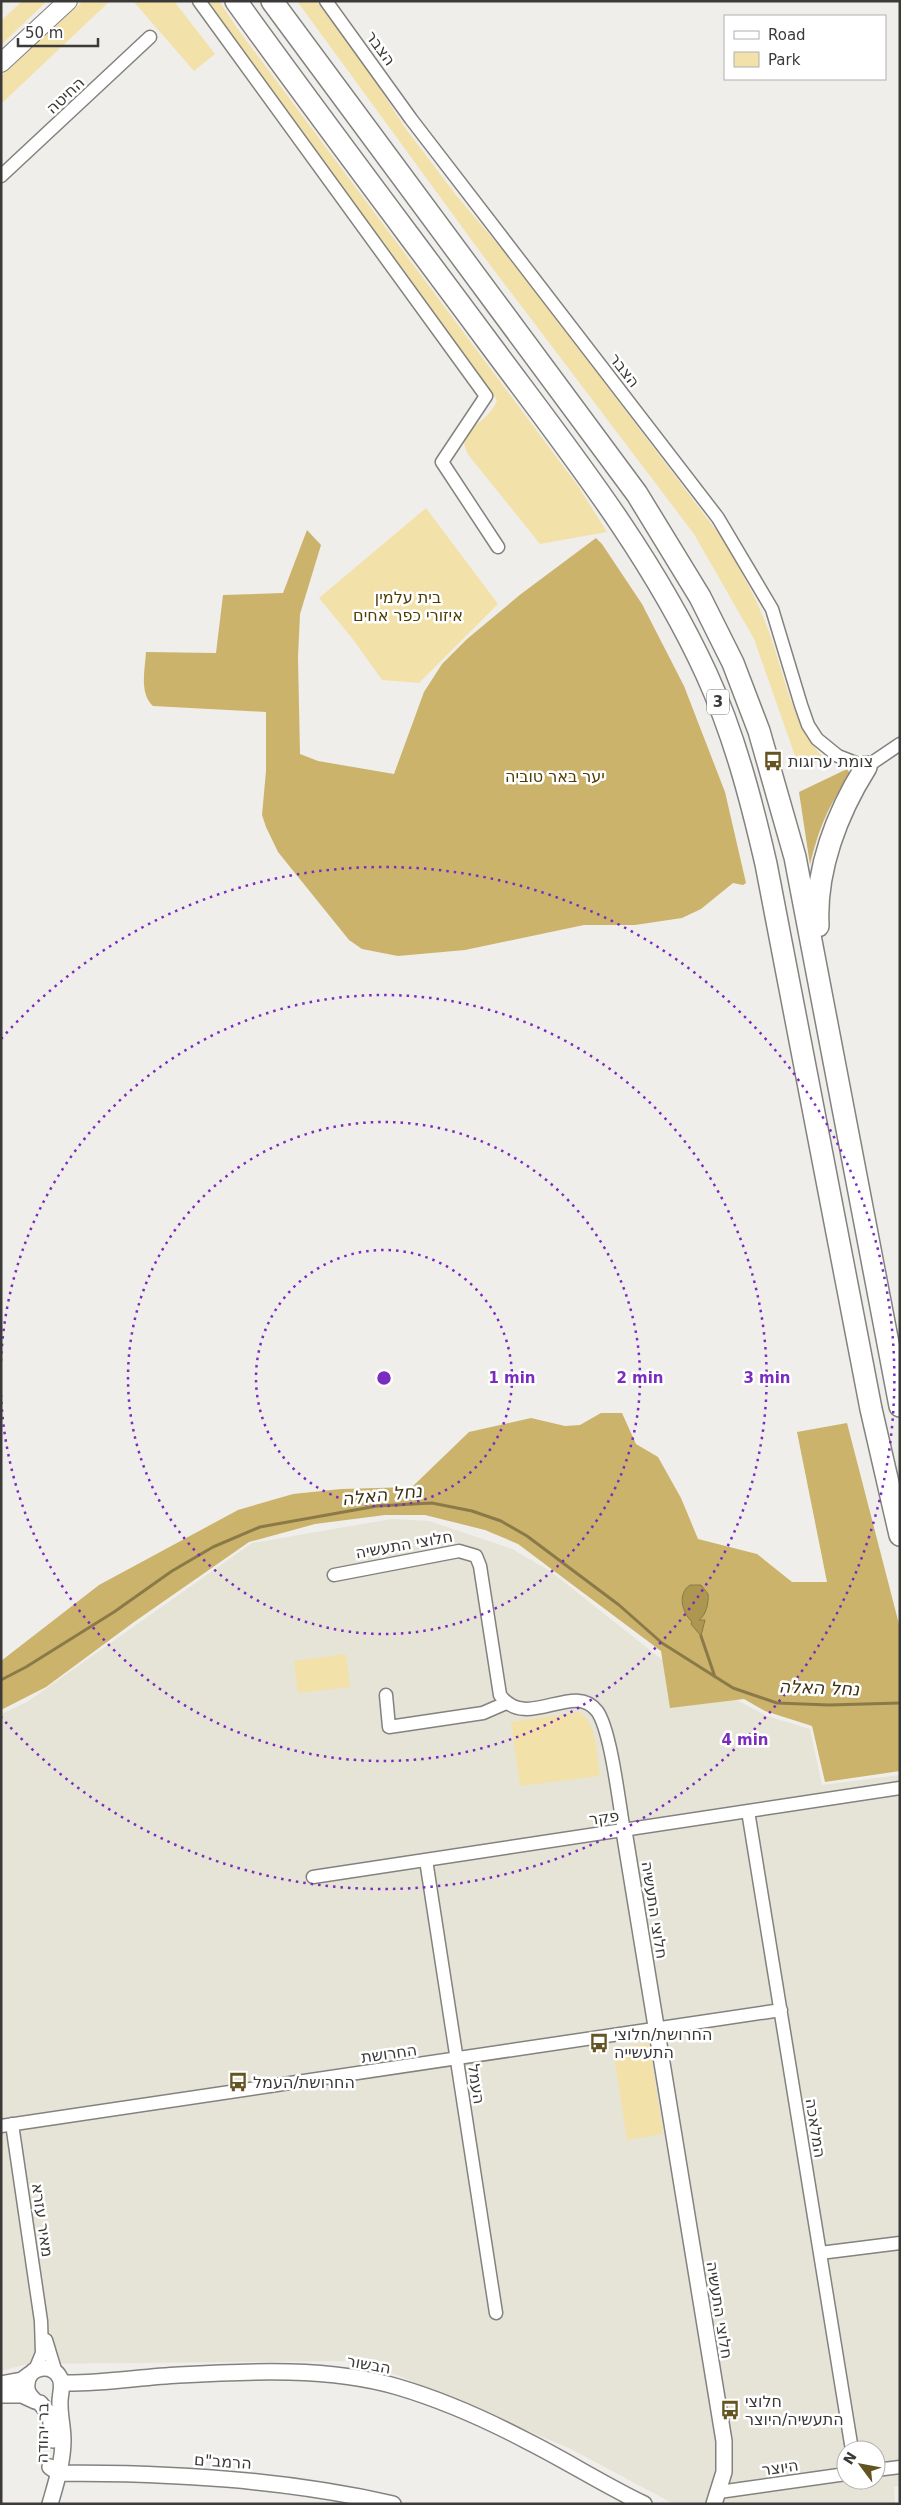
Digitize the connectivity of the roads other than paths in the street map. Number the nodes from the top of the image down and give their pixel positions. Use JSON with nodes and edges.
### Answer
{"nodes":[{"id":1,"x":68,"y":1,"type":"edge"},
{"id":2,"x":199,"y":1,"type":"edge"},
{"id":3,"x":236,"y":1,"type":"edge"},
{"id":4,"x":272,"y":1,"type":"edge"},
{"id":5,"x":326,"y":1,"type":"edge"},
{"id":6,"x":150,"y":37,"type":"dead end"},
{"id":7,"x":1,"y":64,"type":"edge"},
{"id":8,"x":1,"y":176,"type":"edge"},
{"id":9,"x":498,"y":547,"type":"dead end"},
{"id":10,"x":900,"y":744,"type":"edge"},
{"id":11,"x":866,"y":767,"type":"junction"},
{"id":12,"x":821,"y":986,"type":"junction"},
{"id":13,"x":900,"y":1406,"type":"edge"},
{"id":14,"x":900,"y":1535,"type":"edge"},
{"id":15,"x":334,"y":1575,"type":"dead end"},
{"id":16,"x":386,"y":1695,"type":"dead end"},
{"id":17,"x":506,"y":1703,"type":"junction"},
{"id":18,"x":900,"y":1788,"type":"edge"},
{"id":19,"x":748,"y":1811,"type":"junction"},
{"id":20,"x":624,"y":1831,"type":"junction"},
{"id":21,"x":426,"y":1860,"type":"junction"},
{"id":22,"x":313,"y":1877,"type":"dead end"},
{"id":23,"x":781,"y":2010,"type":"junction"},
{"id":24,"x":656,"y":2028,"type":"junction"},
{"id":25,"x":457,"y":2060,"type":"junction"},
{"id":26,"x":7,"y":2125,"type":"edge"},
{"id":27,"x":900,"y":2243,"type":"edge"},
{"id":28,"x":820,"y":2253,"type":"junction"},
{"id":29,"x":496,"y":2313,"type":"dead end"},
{"id":30,"x":41,"y":2320,"type":"junction"},
{"id":31,"x":32,"y":2372,"type":"junction"},
{"id":32,"x":60,"y":2382,"type":"junction"},
{"id":33,"x":1,"y":2384,"type":"edge"},
{"id":34,"x":1,"y":2396,"type":"edge"},
{"id":35,"x":37,"y":2401,"type":"junction"},
{"id":36,"x":850,"y":2440,"type":"edge"},
{"id":37,"x":54,"y":2470,"type":"junction"},
{"id":38,"x":886,"y":2470,"type":"edge"},
{"id":39,"x":899,"y":2470,"type":"edge"},
{"id":40,"x":836,"y":2476,"type":"edge"},
{"id":41,"x":716,"y":2498,"type":"edge"},
{"id":42,"x":386,"y":2503,"type":"edge"},
{"id":43,"x":40,"y":2504,"type":"edge"},
{"id":44,"x":50,"y":2504,"type":"edge"},
{"id":45,"x":644,"y":2504,"type":"edge"}],
"edges":[{"from":1,"to":7,"type":"main road"},
{"from":2,"to":9,"type":"street"},
{"from":3,"to":14,"type":"highway","number":"3"},
{"from":4,"to":12,"type":"highway","number":"3"},
{"from":5,"to":11,"type":"street","name":"הצבר"},
{"from":6,"to":8,"type":"street","name":"החיטה"},
{"from":10,"to":11,"type":"street"},
{"from":11,"to":12,"type":"highway"},
{"from":12,"to":13,"type":"highway","number":"3"},
{"from":15,"to":17,"type":"street","name":"חלוצי התעשיה"},
{"from":16,"to":17,"type":"street"},
{"from":17,"to":20,"type":"street","name":"חלוצי התעשיה"},
{"from":18,"to":19,"type":"street","name":"פקר"},
{"from":19,"to":20,"type":"street","name":"פקר"},
{"from":19,"to":23,"type":"street","name":"המלאכה"},
{"from":20,"to":21,"type":"street","name":"פקר"},
{"from":20,"to":24,"type":"street","name":"חלוצי התעשיה"},
{"from":21,"to":22,"type":"street","name":"פקר"},
{"from":21,"to":25,"type":"street","name":"העמל"},
{"from":23,"to":24,"type":"street","name":"החרושת"},
{"from":23,"to":28,"type":"street","name":"המלאכה"},
{"from":24,"to":25,"type":"street","name":"החרושת"},
{"from":24,"to":41,"type":"street","name":"חלוצי התעשיה"},
{"from":25,"to":26,"type":"street","name":"החרושת"},
{"from":25,"to":29,"type":"street","name":"העמל"},
{"from":26,"to":30,"type":"street","name":"מאיר עזרא"},
{"from":27,"to":28,"type":"street"},
{"from":28,"to":36,"type":"street","name":"המלאכה"},
{"from":30,"to":31,"type":"street","name":"מאיר עזרא"},
{"from":30,"to":32,"type":"street","name":"מאיר עזרא"},
{"from":31,"to":32,"type":"street"},
{"from":31,"to":33,"type":"street"},
{"from":31,"to":35,"type":"street"},
{"from":32,"to":35,"type":"street"},
{"from":32,"to":37,"type":"street","name":"בר יהודה"},
{"from":32,"to":45,"type":"street","name":"הבשור"},
{"from":34,"to":35,"type":"street"},
{"from":35,"to":37,"type":"street","name":"בר יהודה"},
{"from":37,"to":42,"type":"street","name":"הרמב\"ם"},
{"from":37,"to":43,"type":"street","name":"בר יהודה"},
{"from":37,"to":44,"type":"street","name":"בר יהודה"},
{"from":38,"to":39,"type":"street"},
{"from":40,"to":41,"type":"street","name":"היוצר"}]}
